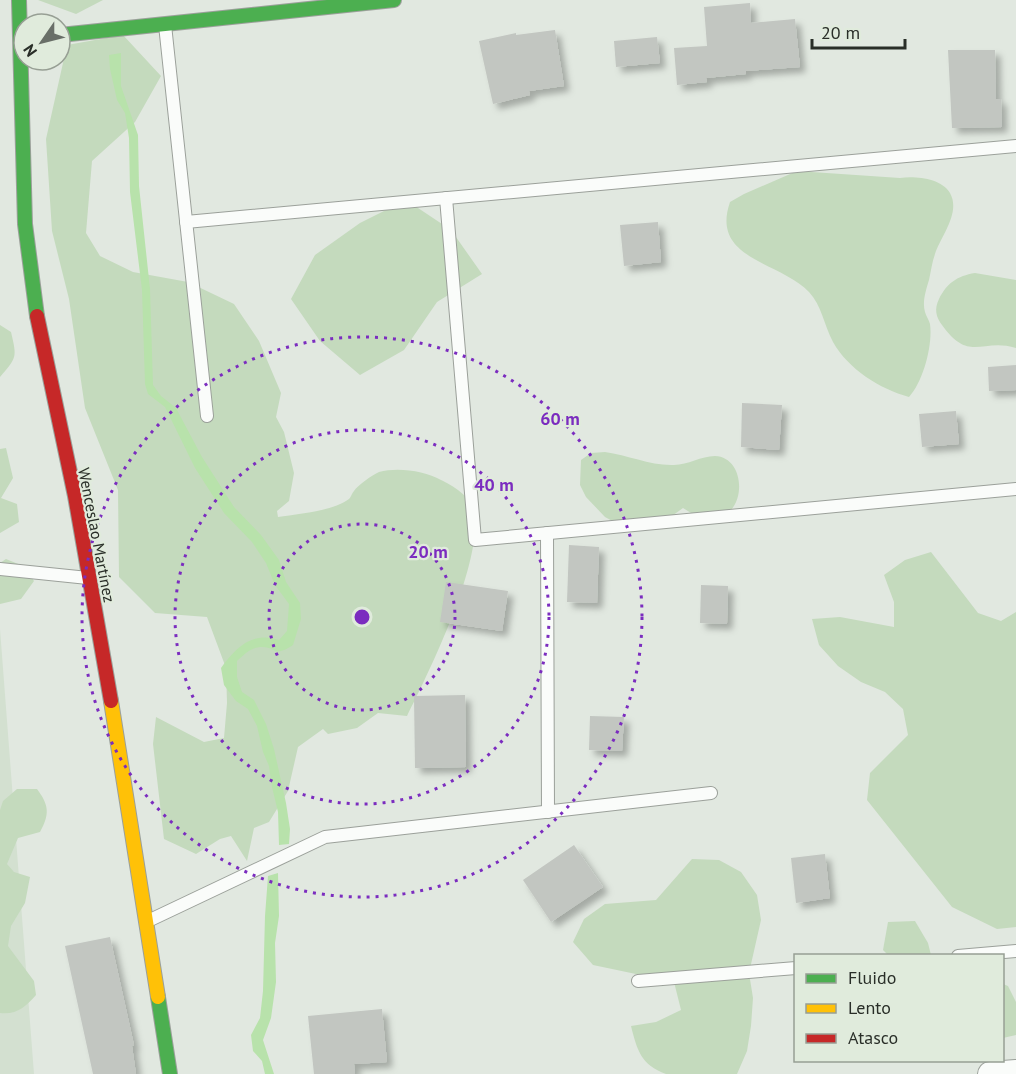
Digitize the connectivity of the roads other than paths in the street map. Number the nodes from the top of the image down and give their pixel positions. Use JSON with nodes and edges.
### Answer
{"nodes":[{"id":1,"x":394,"y":0,"type":"edge"},
{"id":2,"x":164,"y":24,"type":"junction"},
{"id":3,"x":72,"y":34,"type":"edge"},
{"id":4,"x":23,"y":72,"type":"edge"},
{"id":5,"x":1016,"y":146,"type":"edge"},
{"id":6,"x":446,"y":198,"type":"junction"},
{"id":7,"x":186,"y":222,"type":"junction"},
{"id":8,"x":207,"y":416,"type":"dead end"},
{"id":9,"x":1016,"y":489,"type":"edge"},
{"id":10,"x":547,"y":533,"type":"junction"},
{"id":11,"x":0,"y":569,"type":"edge"},
{"id":12,"x":89,"y":579,"type":"junction"},
{"id":13,"x":711,"y":793,"type":"dead end"},
{"id":14,"x":548,"y":812,"type":"junction"},
{"id":15,"x":147,"y":921,"type":"junction"},
{"id":16,"x":1016,"y":951,"type":"edge"},
{"id":17,"x":981,"y":954,"type":"edge"},
{"id":18,"x":794,"y":968,"type":"edge"},
{"id":19,"x":638,"y":981,"type":"dead end"},
{"id":20,"x":1016,"y":1072,"type":"edge"},
{"id":21,"x":170,"y":1074,"type":"edge"},
{"id":22,"x":990,"y":1074,"type":"edge"}],
"edges":[{"from":1,"to":2,"type":"main road"},
{"from":2,"to":3,"type":"main road"},
{"from":2,"to":7,"type":"lane"},
{"from":4,"to":12,"type":"main road","name":"Wenceslao Martínez"},
{"from":5,"to":6,"type":"lane"},
{"from":6,"to":7,"type":"lane"},
{"from":6,"to":10,"type":"lane"},
{"from":7,"to":8,"type":"lane"},
{"from":9,"to":10,"type":"lane"},
{"from":10,"to":14,"type":"lane"},
{"from":11,"to":12,"type":"lane"},
{"from":12,"to":15,"type":"main road","name":"Wenceslao Martínez"},
{"from":13,"to":14,"type":"lane"},
{"from":14,"to":15,"type":"lane"},
{"from":15,"to":21,"type":"main road","name":"Wenceslao Martínez"},
{"from":16,"to":17,"type":"lane"},
{"from":18,"to":19,"type":"lane"},
{"from":20,"to":22,"type":"street"}]}
